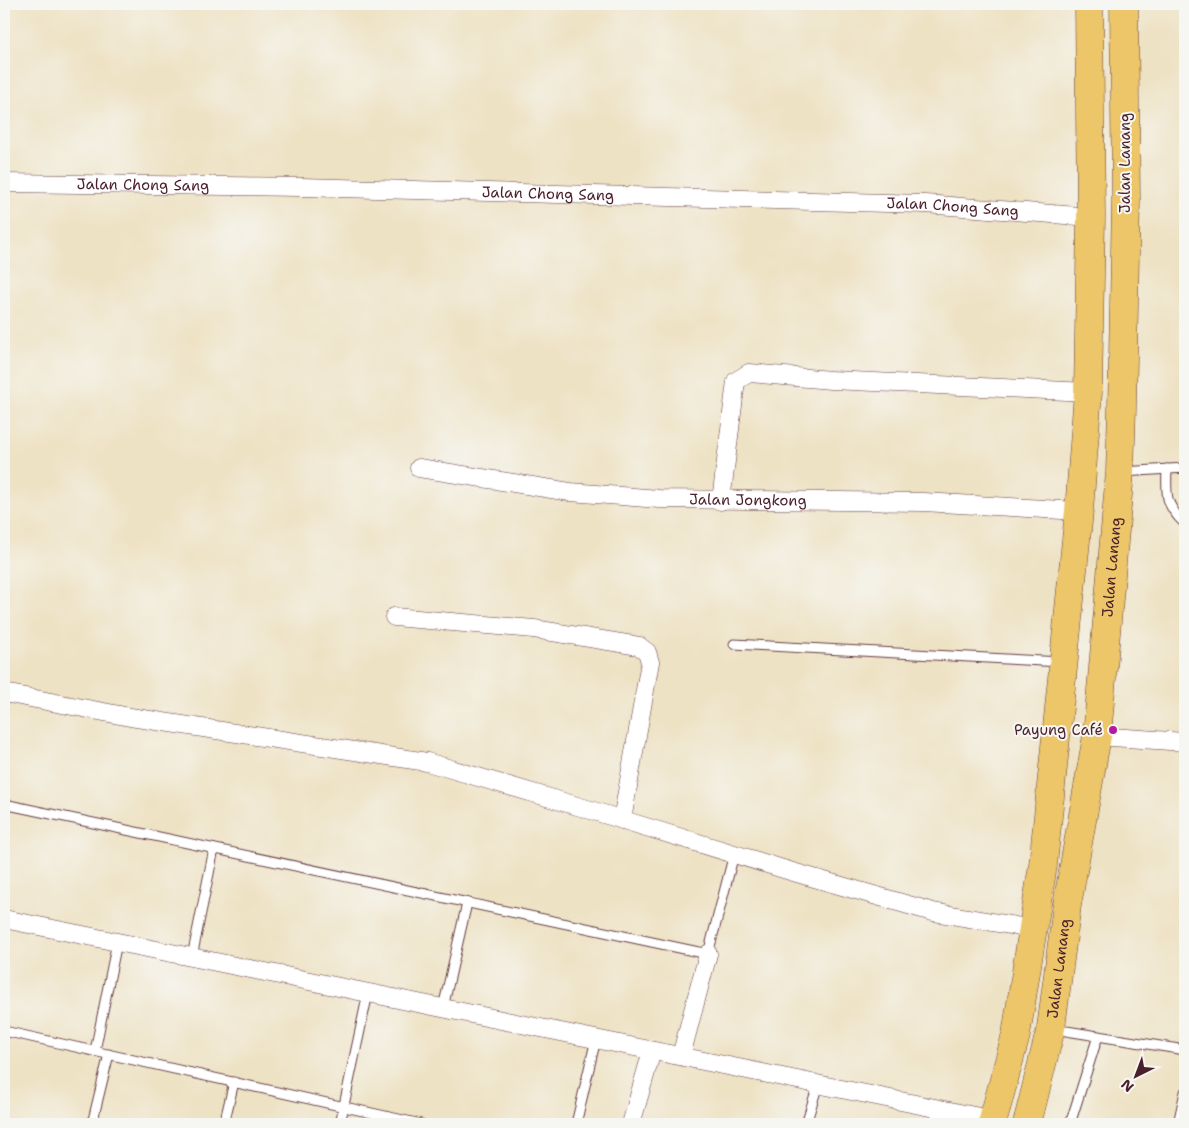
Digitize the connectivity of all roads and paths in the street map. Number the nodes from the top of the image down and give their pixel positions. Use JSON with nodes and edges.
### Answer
{"nodes":[{"id":1,"x":1090,"y":4,"type":"edge"},
{"id":2,"x":1124,"y":4,"type":"edge"},
{"id":3,"x":4,"y":183,"type":"edge"},
{"id":4,"x":1091,"y":217,"type":"junction"},
{"id":5,"x":1088,"y":392,"type":"junction"},
{"id":6,"x":419,"y":468,"type":"dead end"},
{"id":7,"x":1185,"y":468,"type":"edge"},
{"id":8,"x":1167,"y":469,"type":"junction"},
{"id":9,"x":1120,"y":472,"type":"junction"},
{"id":10,"x":721,"y":501,"type":"junction"},
{"id":11,"x":1079,"y":511,"type":"junction"},
{"id":12,"x":1185,"y":524,"type":"edge"},
{"id":13,"x":394,"y":617,"type":"dead end"},
{"id":14,"x":734,"y":644,"type":"dead end"},
{"id":15,"x":1064,"y":662,"type":"junction"},
{"id":16,"x":4,"y":693,"type":"edge"},
{"id":17,"x":1098,"y":736,"type":"junction"},
{"id":18,"x":1185,"y":742,"type":"edge"},
{"id":19,"x":4,"y":804,"type":"edge"},
{"id":20,"x":622,"y":820,"type":"junction"},
{"id":21,"x":214,"y":849,"type":"junction"},
{"id":22,"x":734,"y":854,"type":"junction"},
{"id":23,"x":467,"y":903,"type":"junction"},
{"id":24,"x":4,"y":919,"type":"edge"},
{"id":25,"x":1033,"y":929,"type":"junction"},
{"id":26,"x":117,"y":942,"type":"junction"},
{"id":27,"x":708,"y":954,"type":"junction"},
{"id":28,"x":192,"y":957,"type":"junction"},
{"id":29,"x":368,"y":993,"type":"junction"},
{"id":30,"x":443,"y":1008,"type":"junction"},
{"id":31,"x":1051,"y":1028,"type":"junction"},
{"id":32,"x":4,"y":1030,"type":"edge"},
{"id":33,"x":1098,"y":1036,"type":"junction"},
{"id":34,"x":596,"y":1039,"type":"junction"},
{"id":35,"x":1185,"y":1050,"type":"edge"},
{"id":36,"x":95,"y":1051,"type":"junction"},
{"id":37,"x":652,"y":1051,"type":"junction"},
{"id":38,"x":109,"y":1054,"type":"junction"},
{"id":39,"x":681,"y":1056,"type":"junction"},
{"id":40,"x":234,"y":1082,"type":"junction"},
{"id":41,"x":818,"y":1084,"type":"junction"},
{"id":42,"x":1185,"y":1092,"type":"edge"},
{"id":43,"x":344,"y":1107,"type":"junction"},
{"id":44,"x":993,"y":1122,"type":"edge"},
{"id":45,"x":92,"y":1124,"type":"edge"},
{"id":46,"x":224,"y":1124,"type":"edge"},
{"id":47,"x":340,"y":1124,"type":"edge"},
{"id":48,"x":421,"y":1124,"type":"edge"},
{"id":49,"x":576,"y":1124,"type":"edge"},
{"id":50,"x":631,"y":1124,"type":"edge"},
{"id":51,"x":806,"y":1124,"type":"edge"},
{"id":52,"x":1027,"y":1124,"type":"edge"},
{"id":53,"x":1070,"y":1124,"type":"edge"},
{"id":54,"x":1178,"y":1124,"type":"edge"}],
"edges":[{"from":1,"to":4,"type":"main road","name":"Jalan Lanang"},
{"from":2,"to":9,"type":"main road","name":"Jalan Lanang"},
{"from":3,"to":4,"type":"street","name":"Jalan Chong Sang"},
{"from":4,"to":5,"type":"main road","name":"Jalan Lanang"},
{"from":5,"to":10,"type":"street"},
{"from":5,"to":11,"type":"main road","name":"Jalan Lanang"},
{"from":6,"to":10,"type":"street","name":"Jalan Jongkong"},
{"from":7,"to":8,"type":"lane"},
{"from":8,"to":9,"type":"lane"},
{"from":8,"to":12,"type":"lane"},
{"from":9,"to":17,"type":"main road","name":"Jalan Lanang"},
{"from":10,"to":11,"type":"street","name":"Jalan Jongkong"},
{"from":11,"to":15,"type":"main road","name":"Jalan Lanang"},
{"from":13,"to":20,"type":"street"},
{"from":14,"to":15,"type":"lane"},
{"from":15,"to":25,"type":"main road","name":"Jalan Lanang"},
{"from":16,"to":20,"type":"street"},
{"from":17,"to":18,"type":"street"},
{"from":17,"to":31,"type":"main road","name":"Jalan Lanang"},
{"from":19,"to":21,"type":"lane"},
{"from":20,"to":22,"type":"street"},
{"from":21,"to":23,"type":"lane"},
{"from":21,"to":28,"type":"lane"},
{"from":22,"to":25,"type":"street"},
{"from":22,"to":27,"type":"lane"},
{"from":23,"to":27,"type":"lane"},
{"from":23,"to":30,"type":"lane"},
{"from":24,"to":26,"type":"street"},
{"from":25,"to":44,"type":"main road","name":"Jalan Lanang"},
{"from":26,"to":28,"type":"street"},
{"from":26,"to":36,"type":"lane"},
{"from":27,"to":39,"type":"street"},
{"from":28,"to":29,"type":"street"},
{"from":29,"to":30,"type":"street"},
{"from":29,"to":43,"type":"lane"},
{"from":30,"to":34,"type":"street"},
{"from":31,"to":33,"type":"lane"},
{"from":31,"to":52,"type":"main road","name":"Jalan Lanang"},
{"from":32,"to":36,"type":"lane"},
{"from":33,"to":35,"type":"lane"},
{"from":33,"to":53,"type":"lane"},
{"from":34,"to":37,"type":"street"},
{"from":34,"to":49,"type":"lane"},
{"from":36,"to":38,"type":"lane"},
{"from":37,"to":39,"type":"street"},
{"from":37,"to":50,"type":"street"},
{"from":38,"to":40,"type":"lane"},
{"from":38,"to":45,"type":"lane"},
{"from":39,"to":41,"type":"street"},
{"from":40,"to":43,"type":"lane"},
{"from":40,"to":46,"type":"lane"},
{"from":41,"to":44,"type":"street"},
{"from":41,"to":51,"type":"lane"},
{"from":42,"to":54,"type":"lane"},
{"from":43,"to":47,"type":"lane"},
{"from":43,"to":48,"type":"lane"}]}
